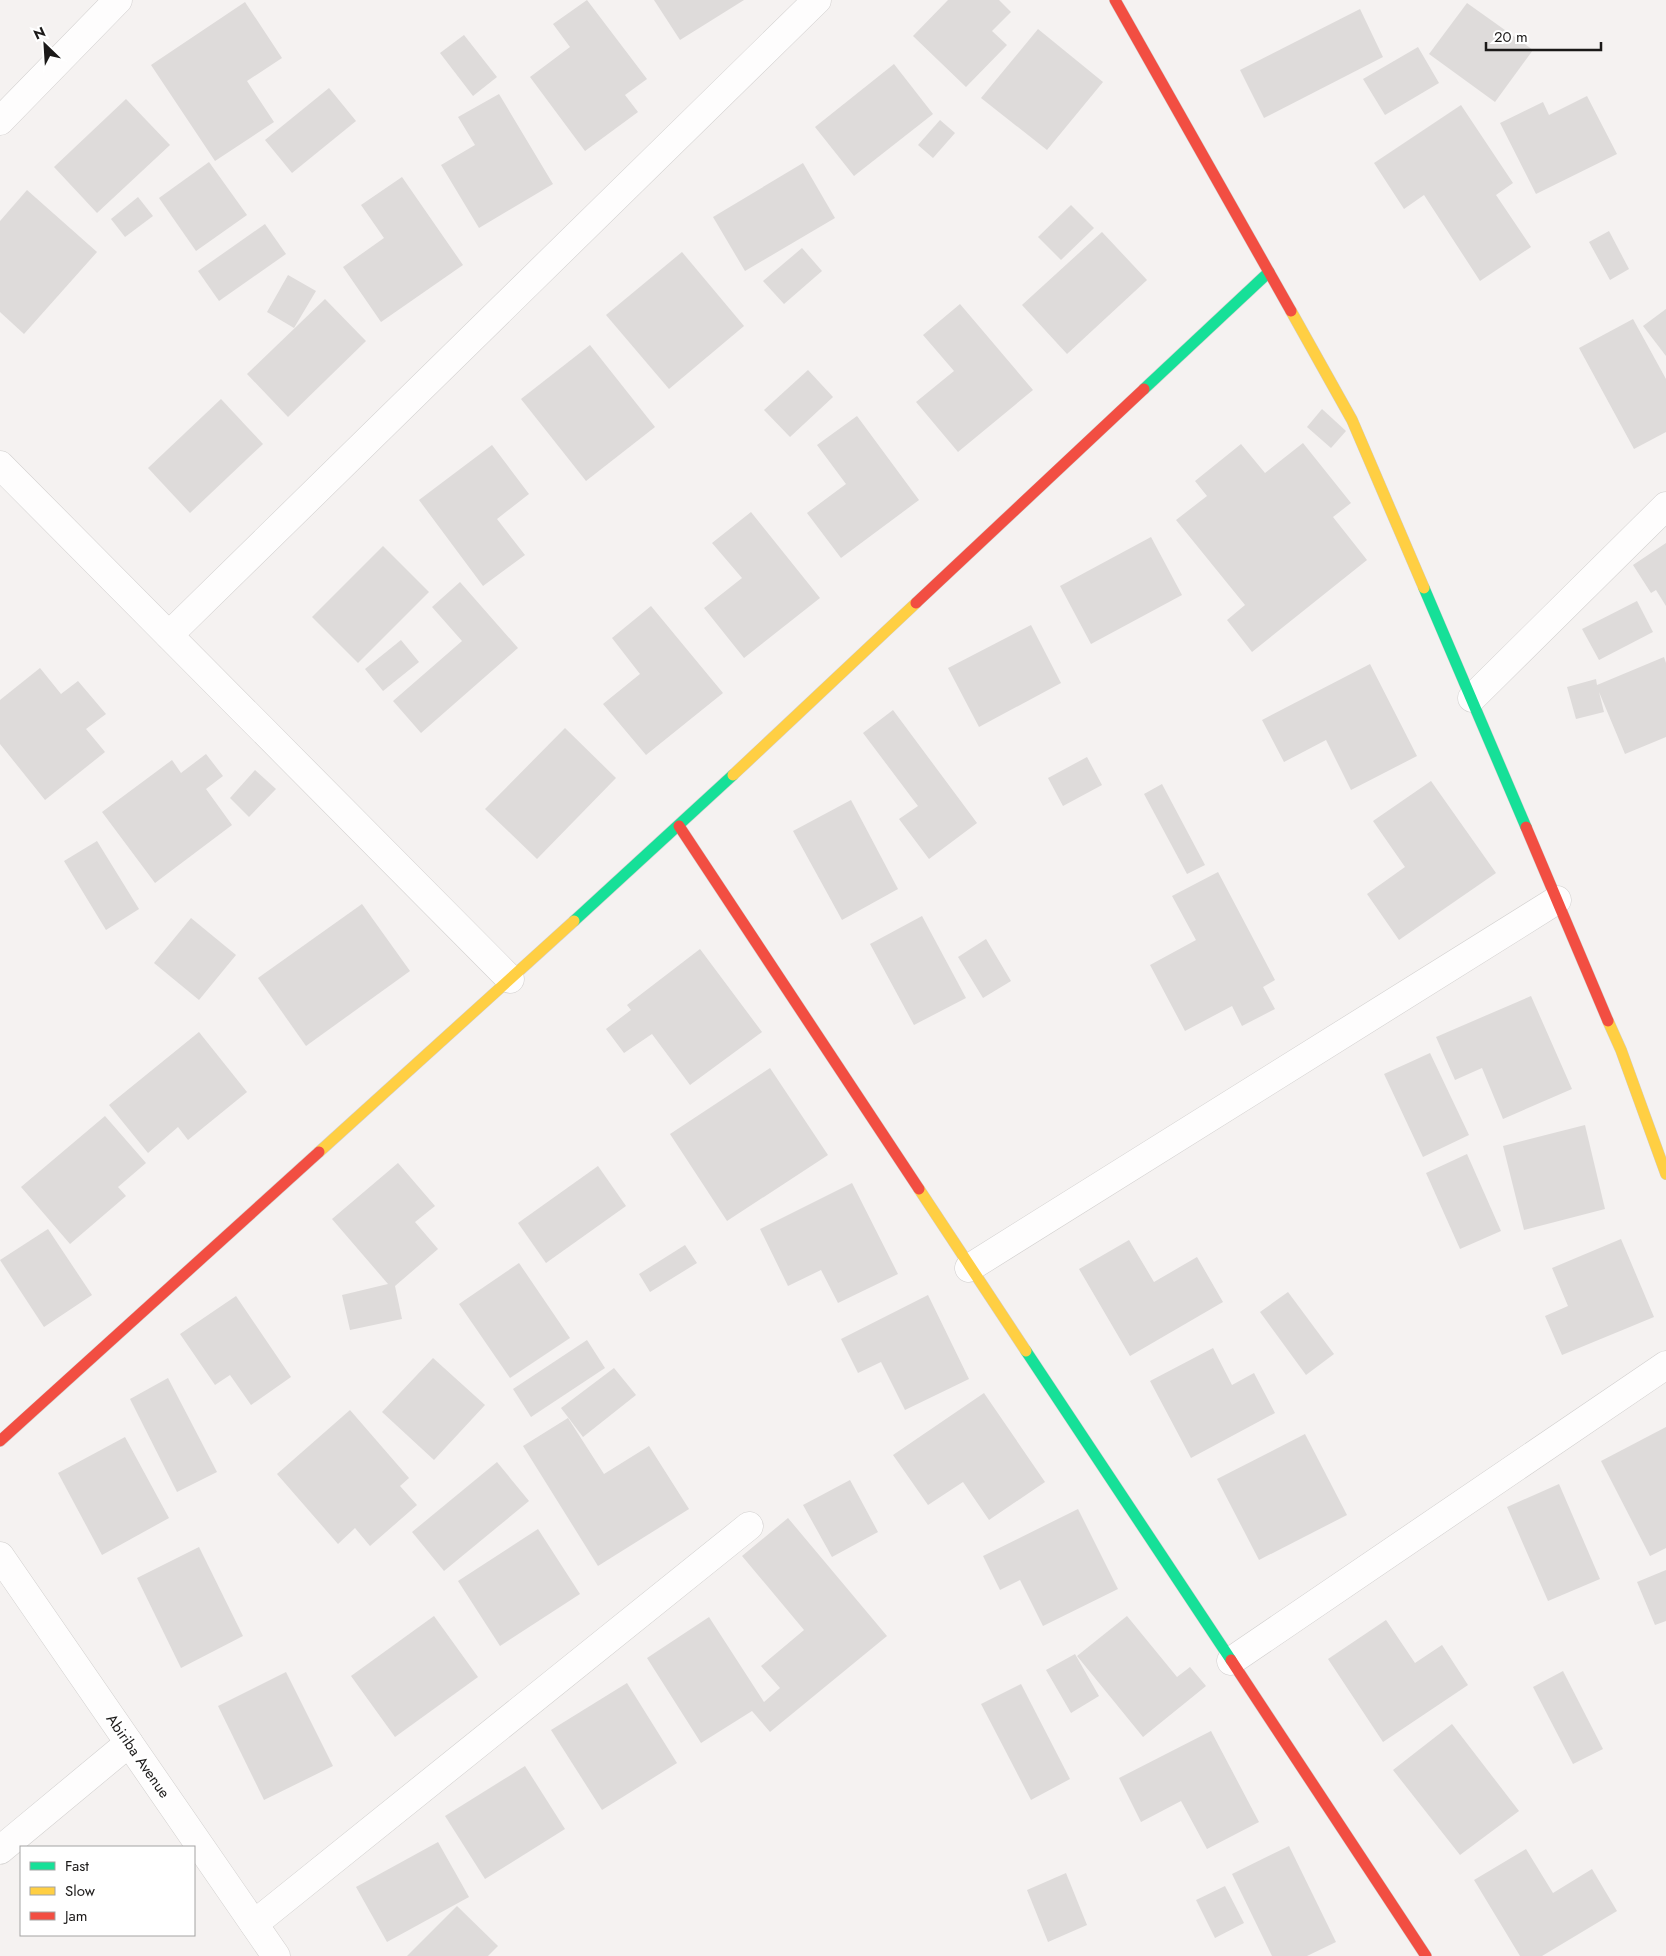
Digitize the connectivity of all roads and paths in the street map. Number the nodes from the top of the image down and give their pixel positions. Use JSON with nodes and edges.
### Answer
{"nodes":[{"id":1,"x":118,"y":0,"type":"edge"},
{"id":2,"x":817,"y":0,"type":"edge"},
{"id":3,"x":1115,"y":0,"type":"edge"},
{"id":4,"x":0,"y":121,"type":"edge"},
{"id":5,"x":1269,"y":272,"type":"junction"},
{"id":6,"x":2,"y":471,"type":"edge"},
{"id":7,"x":1666,"y":506,"type":"edge"},
{"id":8,"x":169,"y":635,"type":"junction"},
{"id":9,"x":1472,"y":698,"type":"junction"},
{"id":10,"x":679,"y":826,"type":"junction"},
{"id":11,"x":1558,"y":900,"type":"junction"},
{"id":12,"x":510,"y":979,"type":"junction"},
{"id":13,"x":1666,"y":1174,"type":"edge"},
{"id":14,"x":969,"y":1268,"type":"junction"},
{"id":15,"x":1666,"y":1365,"type":"edge"},
{"id":16,"x":0,"y":1441,"type":"edge"},
{"id":17,"x":749,"y":1526,"type":"dead end"},
{"id":18,"x":0,"y":1556,"type":"edge"},
{"id":19,"x":1230,"y":1661,"type":"junction"},
{"id":20,"x":129,"y":1743,"type":"junction"},
{"id":21,"x":0,"y":1850,"type":"edge"},
{"id":22,"x":254,"y":1924,"type":"junction"},
{"id":23,"x":276,"y":1956,"type":"edge"},
{"id":24,"x":1426,"y":1956,"type":"edge"}],
"edges":[{"from":1,"to":4,"type":"street"},
{"from":2,"to":8,"type":"street"},
{"from":3,"to":5,"type":"street"},
{"from":5,"to":9,"type":"street"},
{"from":5,"to":10,"type":"street"},
{"from":6,"to":8,"type":"street"},
{"from":7,"to":9,"type":"street"},
{"from":8,"to":12,"type":"street"},
{"from":9,"to":11,"type":"street"},
{"from":10,"to":12,"type":"street"},
{"from":10,"to":14,"type":"street"},
{"from":11,"to":13,"type":"street"},
{"from":11,"to":14,"type":"street"},
{"from":12,"to":16,"type":"street"},
{"from":14,"to":19,"type":"street"},
{"from":15,"to":19,"type":"street"},
{"from":17,"to":22,"type":"street"},
{"from":18,"to":20,"type":"street","name":"Abiriba Avenue"},
{"from":19,"to":24,"type":"street"},
{"from":20,"to":21,"type":"street"},
{"from":20,"to":22,"type":"street","name":"Abiriba Avenue"},
{"from":22,"to":23,"type":"street","name":"Abiriba Avenue"}]}
